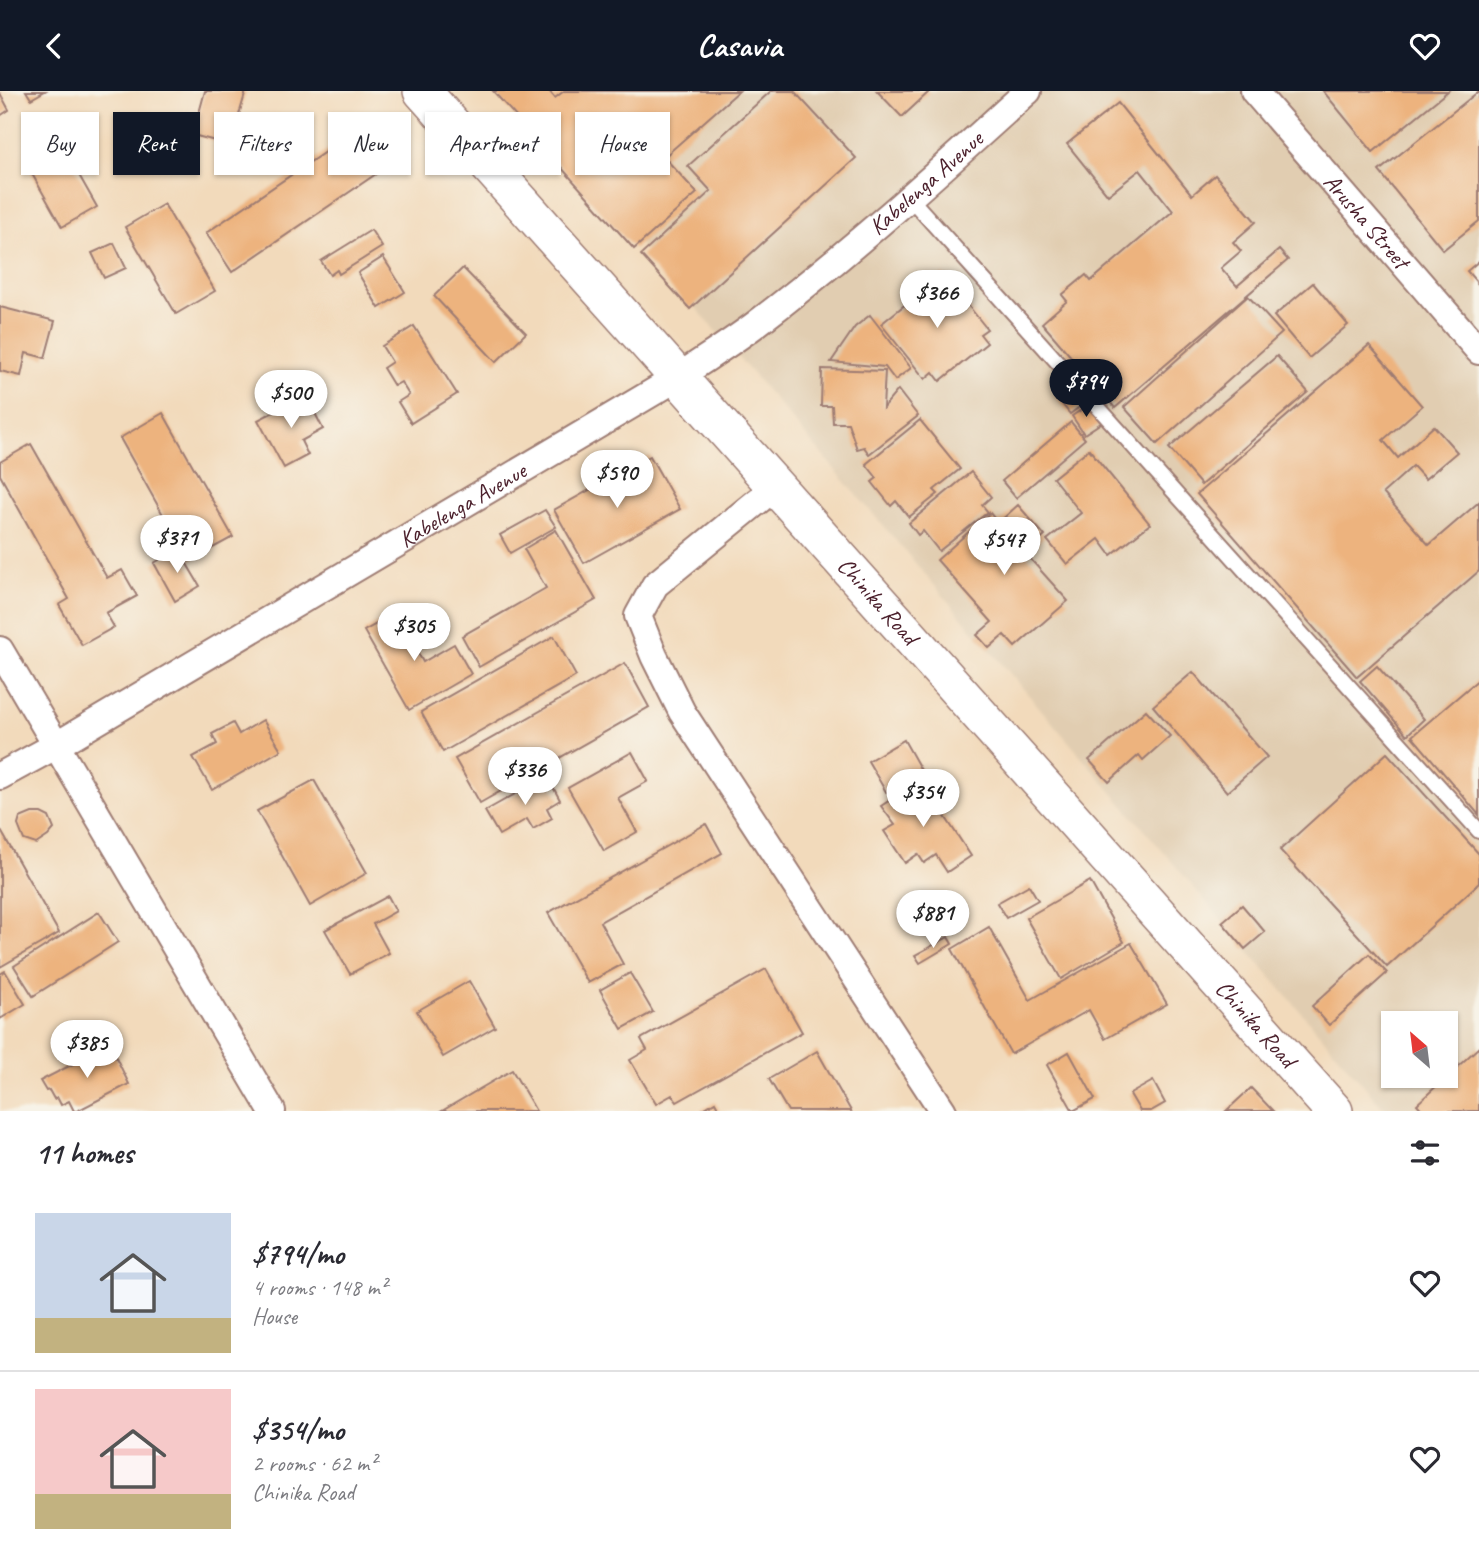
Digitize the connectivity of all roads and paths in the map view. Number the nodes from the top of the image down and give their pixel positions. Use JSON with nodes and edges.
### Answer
{"nodes":[{"id":1,"x":422,"y":91,"type":"edge"},
{"id":2,"x":1028,"y":91,"type":"edge"},
{"id":3,"x":1254,"y":91,"type":"edge"},
{"id":4,"x":910,"y":198,"type":"junction"},
{"id":5,"x":1479,"y":351,"type":"edge"},
{"id":6,"x":677,"y":378,"type":"junction"},
{"id":7,"x":775,"y":487,"type":"junction"},
{"id":8,"x":0,"y":650,"type":"edge"},
{"id":9,"x":57,"y":745,"type":"junction"},
{"id":10,"x":0,"y":776,"type":"edge"},
{"id":11,"x":1479,"y":831,"type":"edge"},
{"id":12,"x":272,"y":1111,"type":"edge"},
{"id":13,"x":943,"y":1111,"type":"edge"},
{"id":14,"x":1334,"y":1111,"type":"edge"}],
"edges":[{"from":1,"to":6,"type":"main road","name":"Chinika Road"},
{"from":2,"to":4,"type":"street","name":"Kabelenga Avenue"},
{"from":3,"to":5,"type":"street","name":"Arusha Street"},
{"from":4,"to":6,"type":"street","name":"Kabelenga Avenue"},
{"from":4,"to":11,"type":"lane"},
{"from":6,"to":7,"type":"main road","name":"Chinika Road"},
{"from":6,"to":9,"type":"street","name":"Kabelenga Avenue"},
{"from":7,"to":13,"type":"street"},
{"from":7,"to":14,"type":"main road","name":"Chinika Road"},
{"from":8,"to":9,"type":"street"},
{"from":9,"to":10,"type":"street","name":"Kabelenga Avenue"},
{"from":9,"to":12,"type":"street"}]}
